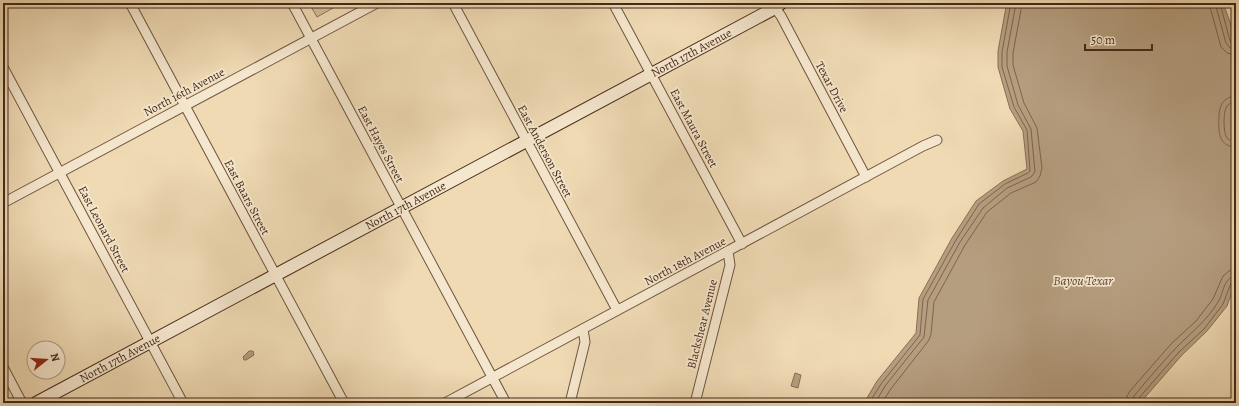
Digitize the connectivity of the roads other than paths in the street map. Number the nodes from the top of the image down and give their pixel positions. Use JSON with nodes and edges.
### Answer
{"nodes":[{"id":1,"x":130,"y":3,"type":"edge"},
{"id":2,"x":292,"y":3,"type":"edge"},
{"id":3,"x":377,"y":3,"type":"edge"},
{"id":4,"x":453,"y":3,"type":"edge"},
{"id":5,"x":613,"y":3,"type":"edge"},
{"id":6,"x":778,"y":6,"type":"edge"},
{"id":7,"x":310,"y":38,"type":"junction"},
{"id":8,"x":3,"y":67,"type":"edge"},
{"id":9,"x":651,"y":74,"type":"junction"},
{"id":10,"x":185,"y":106,"type":"junction"},
{"id":11,"x":937,"y":140,"type":"dead end"},
{"id":12,"x":526,"y":141,"type":"junction"},
{"id":13,"x":60,"y":172,"type":"junction"},
{"id":14,"x":866,"y":177,"type":"junction"},
{"id":15,"x":3,"y":203,"type":"edge"},
{"id":16,"x":402,"y":208,"type":"junction"},
{"id":17,"x":742,"y":244,"type":"junction"},
{"id":18,"x":728,"y":251,"type":"junction"},
{"id":19,"x":276,"y":275,"type":"junction"},
{"id":20,"x":617,"y":310,"type":"junction"},
{"id":21,"x":583,"y":329,"type":"junction"},
{"id":22,"x":150,"y":342,"type":"junction"},
{"id":23,"x":3,"y":367,"type":"edge"},
{"id":24,"x":492,"y":378,"type":"junction"},
{"id":25,"x":22,"y":403,"type":"edge"},
{"id":26,"x":36,"y":403,"type":"edge"},
{"id":27,"x":183,"y":403,"type":"edge"},
{"id":28,"x":344,"y":403,"type":"edge"},
{"id":29,"x":445,"y":403,"type":"edge"},
{"id":30,"x":506,"y":403,"type":"edge"},
{"id":31,"x":570,"y":403,"type":"edge"},
{"id":32,"x":695,"y":403,"type":"edge"}],
"edges":[{"from":1,"to":10,"type":"street","name":"East Baars Street"},
{"from":2,"to":7,"type":"street","name":"East Hayes Street"},
{"from":3,"to":7,"type":"street","name":"North 16th Avenue"},
{"from":4,"to":12,"type":"street","name":"East Anderson Street"},
{"from":5,"to":9,"type":"street","name":"East Maura Street"},
{"from":6,"to":9,"type":"street","name":"North 17th Avenue"},
{"from":6,"to":14,"type":"street","name":"Texar Drive"},
{"from":7,"to":10,"type":"street","name":"North 16th Avenue"},
{"from":7,"to":16,"type":"street","name":"East Hayes Street"},
{"from":8,"to":13,"type":"street","name":"East Leonard Street"},
{"from":9,"to":12,"type":"street","name":"North 17th Avenue"},
{"from":9,"to":17,"type":"street","name":"East Maura Street"},
{"from":10,"to":13,"type":"street","name":"North 16th Avenue"},
{"from":10,"to":19,"type":"street","name":"East Baars Street"},
{"from":11,"to":14,"type":"street","name":"North 18th Avenue"},
{"from":12,"to":16,"type":"street","name":"North 17th Avenue"},
{"from":12,"to":20,"type":"street","name":"East Anderson Street"},
{"from":13,"to":15,"type":"street","name":"North 16th Avenue"},
{"from":13,"to":22,"type":"street","name":"East Leonard Street"},
{"from":14,"to":17,"type":"street","name":"North 18th Avenue"},
{"from":16,"to":19,"type":"street","name":"North 17th Avenue"},
{"from":16,"to":24,"type":"street","name":"East Hayes Street"},
{"from":17,"to":18,"type":"street","name":"North 18th Avenue"},
{"from":18,"to":20,"type":"street","name":"North 18th Avenue"},
{"from":18,"to":32,"type":"street","name":"Blackshear Avenue"},
{"from":19,"to":22,"type":"street","name":"North 17th Avenue"},
{"from":19,"to":28,"type":"street","name":"East Baars Street"},
{"from":20,"to":21,"type":"street","name":"North 18th Avenue"},
{"from":21,"to":24,"type":"street","name":"North 18th Avenue"},
{"from":21,"to":31,"type":"street"},
{"from":22,"to":26,"type":"street","name":"North 17th Avenue"},
{"from":22,"to":27,"type":"street","name":"East Leonard Street"},
{"from":23,"to":25,"type":"street"},
{"from":24,"to":29,"type":"street","name":"North 18th Avenue"},
{"from":24,"to":30,"type":"street","name":"East Hayes Street"}]}
